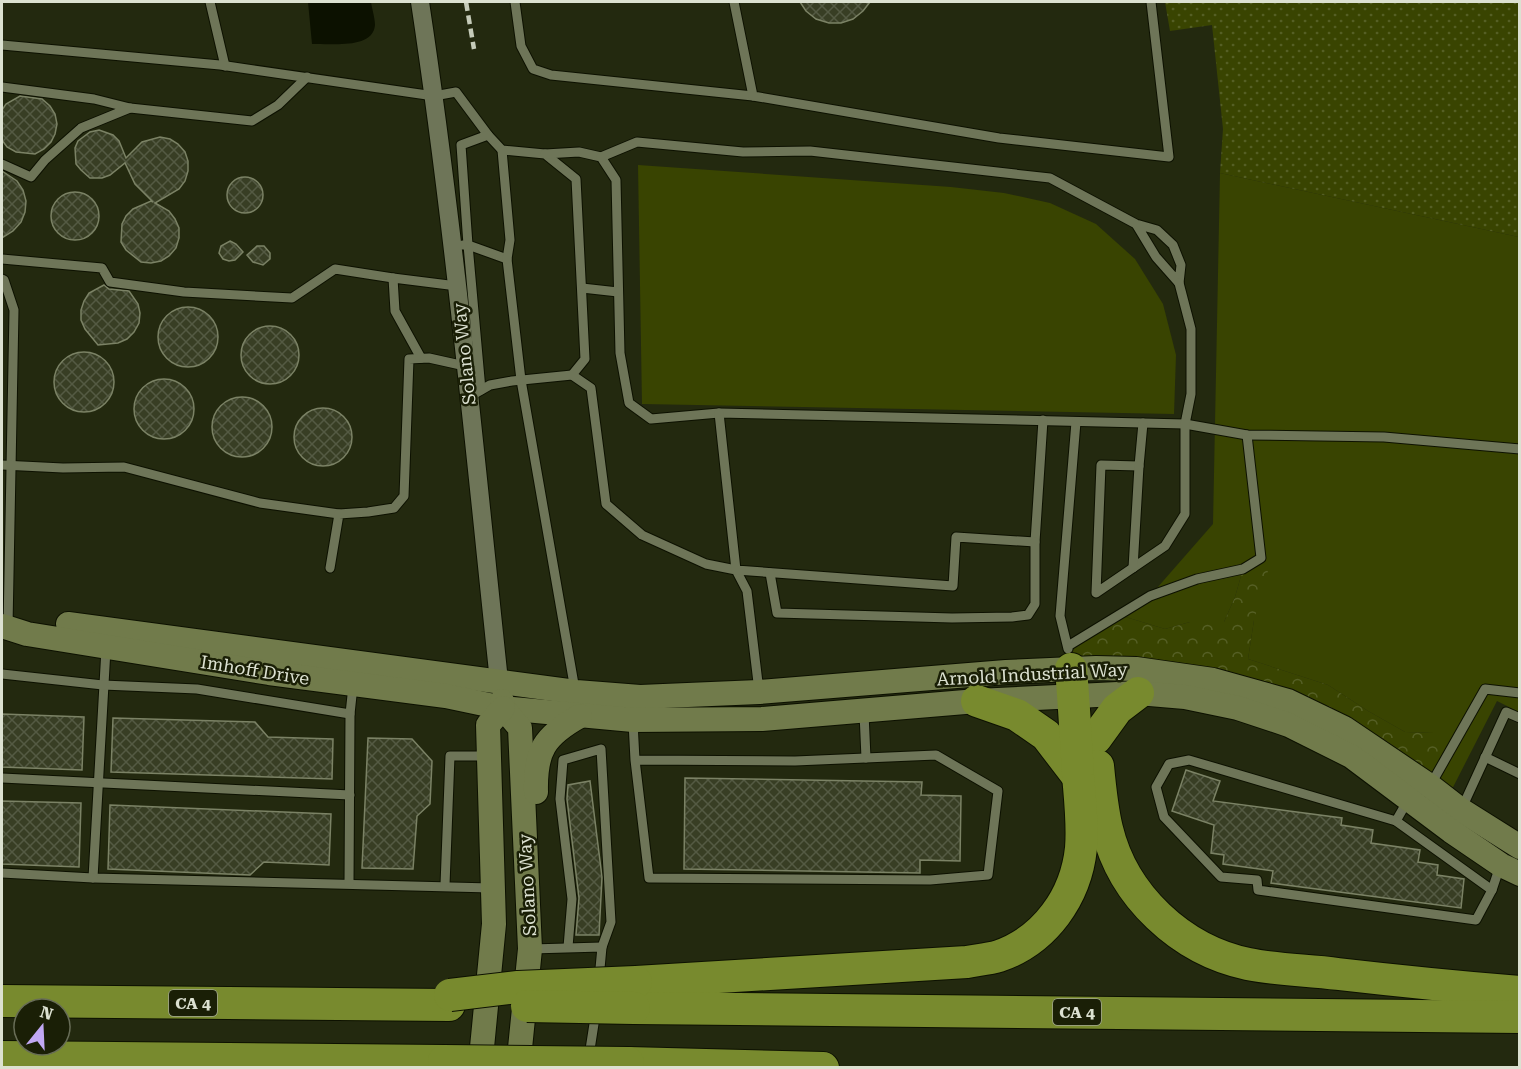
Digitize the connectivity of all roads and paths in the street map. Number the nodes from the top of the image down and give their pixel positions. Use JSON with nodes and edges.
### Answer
{"nodes":[{"id":1,"x":210,"y":2,"type":"edge"},
{"id":2,"x":420,"y":2,"type":"edge"},
{"id":3,"x":515,"y":2,"type":"edge"},
{"id":4,"x":734,"y":2,"type":"edge"},
{"id":5,"x":1151,"y":2,"type":"edge"},
{"id":6,"x":2,"y":45,"type":"edge"},
{"id":7,"x":225,"y":66,"type":"junction"},
{"id":8,"x":307,"y":77,"type":"junction"},
{"id":9,"x":2,"y":87,"type":"edge"},
{"id":10,"x":434,"y":96,"type":"junction"},
{"id":11,"x":753,"y":96,"type":"junction"},
{"id":12,"x":130,"y":108,"type":"junction"},
{"id":13,"x":488,"y":135,"type":"junction"},
{"id":14,"x":461,"y":145,"type":"junction"},
{"id":15,"x":440,"y":148,"type":"junction"},
{"id":16,"x":502,"y":150,"type":"junction"},
{"id":17,"x":545,"y":154,"type":"junction"},
{"id":18,"x":602,"y":157,"type":"junction"},
{"id":19,"x":2,"y":164,"type":"edge"},
{"id":20,"x":1136,"y":224,"type":"junction"},
{"id":21,"x":460,"y":245,"type":"junction"},
{"id":22,"x":2,"y":259,"type":"edge"},
{"id":23,"x":507,"y":259,"type":"junction"},
{"id":24,"x":393,"y":278,"type":"junction"},
{"id":25,"x":2,"y":279,"type":"edge"},
{"id":26,"x":1179,"y":283,"type":"junction"},
{"id":27,"x":457,"y":286,"type":"junction"},
{"id":28,"x":582,"y":288,"type":"junction"},
{"id":29,"x":618,"y":292,"type":"junction"},
{"id":30,"x":420,"y":358,"type":"junction"},
{"id":31,"x":465,"y":366,"type":"junction"},
{"id":32,"x":572,"y":375,"type":"junction"},
{"id":33,"x":521,"y":380,"type":"junction"},
{"id":34,"x":475,"y":393,"type":"junction"},
{"id":35,"x":719,"y":413,"type":"junction"},
{"id":36,"x":1043,"y":420,"type":"junction"},
{"id":37,"x":1076,"y":422,"type":"junction"},
{"id":38,"x":1143,"y":423,"type":"junction"},
{"id":39,"x":1185,"y":424,"type":"junction"},
{"id":40,"x":1247,"y":435,"type":"junction"},
{"id":41,"x":1520,"y":448,"type":"edge"},
{"id":42,"x":6,"y":466,"type":"edge"},
{"id":43,"x":1139,"y":466,"type":"junction"},
{"id":44,"x":339,"y":513,"type":"junction"},
{"id":45,"x":1035,"y":542,"type":"junction"},
{"id":46,"x":330,"y":568,"type":"dead end"},
{"id":47,"x":1133,"y":568,"type":"junction"},
{"id":48,"x":736,"y":570,"type":"junction"},
{"id":49,"x":770,"y":573,"type":"junction"},
{"id":50,"x":5,"y":627,"type":"edge"},
{"id":51,"x":106,"y":637,"type":"junction"},
{"id":52,"x":2,"y":674,"type":"edge"},
{"id":53,"x":1075,"y":677,"type":"junction"},
{"id":54,"x":499,"y":681,"type":"junction"},
{"id":55,"x":353,"y":683,"type":"junction"},
{"id":56,"x":103,"y":685,"type":"junction"},
{"id":57,"x":576,"y":692,"type":"junction"},
{"id":58,"x":759,"y":692,"type":"junction"},
{"id":59,"x":1138,"y":693,"type":"junction"},
{"id":60,"x":1520,"y":693,"type":"edge"},
{"id":61,"x":977,"y":701,"type":"junction"},
{"id":62,"x":503,"y":708,"type":"junction"},
{"id":63,"x":864,"y":710,"type":"junction"},
{"id":64,"x":350,"y":714,"type":"junction"},
{"id":65,"x":580,"y":716,"type":"junction"},
{"id":66,"x":1520,"y":718,"type":"edge"},
{"id":67,"x":633,"y":720,"type":"junction"},
{"id":68,"x":1096,"y":738,"type":"junction"},
{"id":69,"x":488,"y":756,"type":"junction"},
{"id":70,"x":1485,"y":757,"type":"junction"},
{"id":71,"x":866,"y":758,"type":"junction"},
{"id":72,"x":635,"y":760,"type":"junction"},
{"id":73,"x":1520,"y":774,"type":"edge"},
{"id":74,"x":2,"y":778,"type":"edge"},
{"id":75,"x":1078,"y":778,"type":"junction"},
{"id":76,"x":98,"y":782,"type":"junction"},
{"id":77,"x":1430,"y":786,"type":"junction"},
{"id":78,"x":350,"y":795,"type":"junction"},
{"id":79,"x":1409,"y":798,"type":"junction"},
{"id":80,"x":1461,"y":810,"type":"junction"},
{"id":81,"x":1396,"y":821,"type":"junction"},
{"id":82,"x":1520,"y":847,"type":"edge"},
{"id":83,"x":1510,"y":870,"type":"edge"},
{"id":84,"x":2,"y":873,"type":"edge"},
{"id":85,"x":93,"y":878,"type":"junction"},
{"id":86,"x":349,"y":883,"type":"junction"},
{"id":87,"x":445,"y":885,"type":"junction"},
{"id":88,"x":493,"y":888,"type":"junction"},
{"id":89,"x":1492,"y":890,"type":"junction"},
{"id":90,"x":528,"y":897,"type":"junction"},
{"id":91,"x":568,"y":947,"type":"junction"},
{"id":92,"x":602,"y":947,"type":"junction"},
{"id":93,"x":530,"y":949,"type":"junction"},
{"id":94,"x":1520,"y":992,"type":"edge"},
{"id":95,"x":635,"y":995,"type":"junction"},
{"id":96,"x":2,"y":1001,"type":"edge"},
{"id":97,"x":1520,"y":1017,"type":"edge"},
{"id":98,"x":2,"y":1057,"type":"edge"},
{"id":99,"x":302,"y":1061,"type":"junction"},
{"id":100,"x":333,"y":1068,"type":"edge"},
{"id":101,"x":480,"y":1068,"type":"edge"},
{"id":102,"x":518,"y":1068,"type":"edge"},
{"id":103,"x":587,"y":1068,"type":"edge"},
{"id":104,"x":823,"y":1068,"type":"edge"}],
"edges":[{"from":1,"to":7,"type":"lane"},
{"from":2,"to":10,"type":"street","name":"Solano Way"},
{"from":3,"to":11,"type":"lane"},
{"from":4,"to":11,"type":"lane"},
{"from":5,"to":11,"type":"lane"},
{"from":6,"to":7,"type":"lane"},
{"from":7,"to":8,"type":"lane"},
{"from":8,"to":10,"type":"lane"},
{"from":8,"to":12,"type":"lane"},
{"from":9,"to":12,"type":"lane"},
{"from":10,"to":13,"type":"lane"},
{"from":10,"to":15,"type":"street","name":"Solano Way"},
{"from":12,"to":19,"type":"lane"},
{"from":13,"to":14,"type":"lane"},
{"from":13,"to":16,"type":"lane"},
{"from":14,"to":15,"type":"lane"},
{"from":14,"to":21,"type":"lane"},
{"from":15,"to":21,"type":"street","name":"Solano Way"},
{"from":16,"to":17,"type":"lane"},
{"from":16,"to":23,"type":"lane"},
{"from":17,"to":18,"type":"lane"},
{"from":17,"to":28,"type":"lane"},
{"from":18,"to":20,"type":"lane"},
{"from":18,"to":29,"type":"lane"},
{"from":20,"to":26,"type":"lane"},
{"from":20,"to":26,"type":"lane"},
{"from":21,"to":23,"type":"lane"},
{"from":21,"to":27,"type":"street","name":"Solano Way"},
{"from":21,"to":34,"type":"lane"},
{"from":22,"to":24,"type":"lane"},
{"from":23,"to":33,"type":"lane"},
{"from":24,"to":27,"type":"lane"},
{"from":24,"to":30,"type":"lane"},
{"from":25,"to":42,"type":"lane"},
{"from":26,"to":39,"type":"lane"},
{"from":27,"to":31,"type":"street","name":"Solano Way"},
{"from":28,"to":29,"type":"lane"},
{"from":28,"to":32,"type":"lane"},
{"from":29,"to":35,"type":"lane"},
{"from":30,"to":31,"type":"lane"},
{"from":30,"to":44,"type":"lane"},
{"from":31,"to":34,"type":"street","name":"Solano Way"},
{"from":32,"to":33,"type":"lane"},
{"from":32,"to":48,"type":"lane"},
{"from":33,"to":34,"type":"lane"},
{"from":33,"to":57,"type":"lane"},
{"from":34,"to":54,"type":"street","name":"Solano Way"},
{"from":35,"to":36,"type":"lane"},
{"from":35,"to":48,"type":"lane"},
{"from":36,"to":37,"type":"lane"},
{"from":36,"to":45,"type":"lane"},
{"from":37,"to":38,"type":"lane"},
{"from":37,"to":53,"type":"lane"},
{"from":38,"to":39,"type":"lane"},
{"from":38,"to":43,"type":"lane"},
{"from":39,"to":40,"type":"lane"},
{"from":39,"to":47,"type":"lane"},
{"from":40,"to":41,"type":"lane"},
{"from":40,"to":53,"type":"lane"},
{"from":42,"to":44,"type":"lane"},
{"from":42,"to":50,"type":"lane"},
{"from":43,"to":47,"type":"lane"},
{"from":43,"to":47,"type":"lane"},
{"from":44,"to":46,"type":"lane"},
{"from":45,"to":49,"type":"lane"},
{"from":45,"to":49,"type":"lane"},
{"from":48,"to":49,"type":"lane"},
{"from":48,"to":58,"type":"lane"},
{"from":50,"to":51,"type":"street","name":"Imhoff Drive"},
{"from":51,"to":54,"type":"street","name":"Imhoff Drive"},
{"from":51,"to":55,"type":"street","name":"Imhoff Drive"},
{"from":51,"to":56,"type":"lane"},
{"from":52,"to":56,"type":"lane"},
{"from":53,"to":58,"type":"street","name":"Arnold Industrial Way"},
{"from":53,"to":59,"type":"street","name":"Arnold Industrial Way"},
{"from":53,"to":61,"type":"street","name":"Arnold Industrial Way"},
{"from":53,"to":68,"type":"highway"},
{"from":53,"to":75,"type":"highway"},
{"from":53,"to":77,"type":"street","name":"Arnold Industrial Way"},
{"from":54,"to":57,"type":"street","name":"Arnold Industrial Way"},
{"from":54,"to":62,"type":"street","name":"Solano Way"},
{"from":55,"to":62,"type":"street","name":"Imhoff Drive"},
{"from":55,"to":64,"type":"lane"},
{"from":56,"to":64,"type":"lane"},
{"from":56,"to":76,"type":"lane"},
{"from":57,"to":58,"type":"street","name":"Arnold Industrial Way"},
{"from":59,"to":68,"type":"highway"},
{"from":59,"to":79,"type":"street","name":"Arnold Industrial Way"},
{"from":60,"to":77,"type":"lane"},
{"from":61,"to":63,"type":"street","name":"Arnold Industrial Way"},
{"from":61,"to":75,"type":"highway"},
{"from":62,"to":65,"type":"street","name":"Arnold Industrial Way"},
{"from":62,"to":69,"type":"street","name":"Solano Way"},
{"from":62,"to":90,"type":"street","name":"Solano Way"},
{"from":63,"to":67,"type":"street","name":"Arnold Industrial Way"},
{"from":63,"to":71,"type":"lane"},
{"from":64,"to":78,"type":"lane"},
{"from":65,"to":67,"type":"street","name":"Arnold Industrial Way"},
{"from":65,"to":90,"type":"street"},
{"from":66,"to":70,"type":"lane"},
{"from":67,"to":72,"type":"lane"},
{"from":68,"to":94,"type":"highway"},
{"from":69,"to":87,"type":"lane"},
{"from":69,"to":88,"type":"street","name":"Solano Way"},
{"from":70,"to":73,"type":"lane"},
{"from":70,"to":80,"type":"lane"},
{"from":71,"to":72,"type":"lane"},
{"from":71,"to":72,"type":"lane"},
{"from":74,"to":76,"type":"lane"},
{"from":75,"to":95,"type":"highway"},
{"from":76,"to":78,"type":"lane"},
{"from":76,"to":85,"type":"lane"},
{"from":77,"to":80,"type":"street","name":"Arnold Industrial Way"},
{"from":78,"to":86,"type":"lane"},
{"from":79,"to":81,"type":"lane"},
{"from":79,"to":83,"type":"street","name":"Arnold Industrial Way"},
{"from":80,"to":82,"type":"street","name":"Arnold Industrial Way"},
{"from":81,"to":89,"type":"lane"},
{"from":81,"to":89,"type":"lane"},
{"from":83,"to":89,"type":"lane"},
{"from":84,"to":85,"type":"lane"},
{"from":85,"to":86,"type":"lane"},
{"from":86,"to":87,"type":"lane"},
{"from":87,"to":88,"type":"lane"},
{"from":88,"to":101,"type":"street","name":"Solano Way"},
{"from":90,"to":93,"type":"street","name":"Solano Way"},
{"from":91,"to":92,"type":"lane"},
{"from":91,"to":92,"type":"lane"},
{"from":91,"to":93,"type":"lane"},
{"from":92,"to":103,"type":"lane"},
{"from":93,"to":102,"type":"street","name":"Solano Way"},
{"from":95,"to":96,"type":"highway","number":"CA 4","bridge":true},
{"from":95,"to":97,"type":"highway","number":"CA 4"},
{"from":98,"to":99,"type":"highway"},
{"from":99,"to":100,"type":"highway"},
{"from":99,"to":104,"type":"highway","bridge":true}]}
